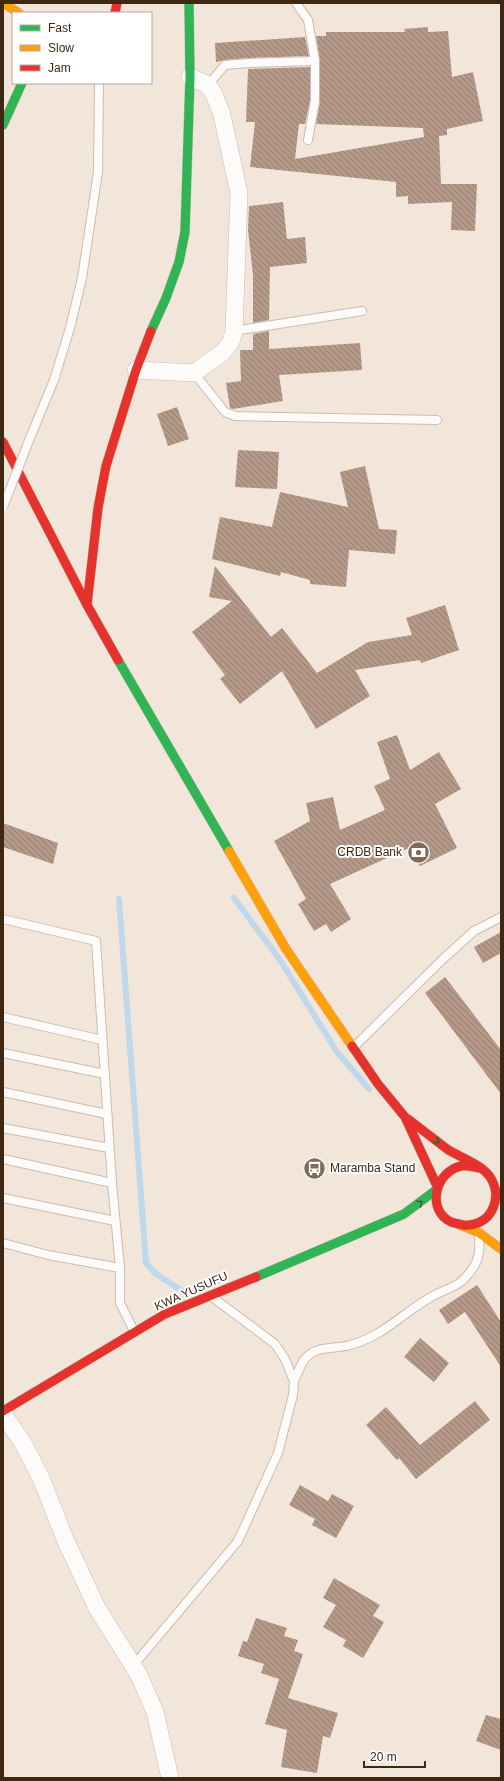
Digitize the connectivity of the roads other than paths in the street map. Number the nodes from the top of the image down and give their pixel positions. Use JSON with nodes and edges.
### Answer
{"nodes":[{"id":1,"x":3,"y":3,"type":"edge"},
{"id":2,"x":189,"y":3,"type":"edge"},
{"id":3,"x":296,"y":3,"type":"edge"},
{"id":4,"x":24,"y":12,"type":"edge"},
{"id":5,"x":315,"y":61,"type":"junction"},
{"id":6,"x":190,"y":77,"type":"junction"},
{"id":7,"x":22,"y":84,"type":"edge"},
{"id":8,"x":99,"y":84,"type":"edge"},
{"id":9,"x":208,"y":85,"type":"junction"},
{"id":10,"x":3,"y":125,"type":"edge"},
{"id":11,"x":308,"y":140,"type":"dead end"},
{"id":12,"x":362,"y":311,"type":"dead end"},
{"id":13,"x":234,"y":331,"type":"junction"},
{"id":14,"x":136,"y":370,"type":"junction"},
{"id":15,"x":194,"y":373,"type":"junction"},
{"id":16,"x":437,"y":420,"type":"dead end"},
{"id":17,"x":3,"y":442,"type":"edge"},
{"id":18,"x":3,"y":507,"type":"edge"},
{"id":19,"x":87,"y":605,"type":"junction"},
{"id":20,"x":501,"y":917,"type":"edge"},
{"id":21,"x":3,"y":919,"type":"edge"},
{"id":22,"x":3,"y":1017,"type":"edge"},
{"id":23,"x":102,"y":1040,"type":"junction"},
{"id":24,"x":354,"y":1048,"type":"junction"},
{"id":25,"x":3,"y":1053,"type":"edge"},
{"id":26,"x":104,"y":1074,"type":"junction"},
{"id":27,"x":3,"y":1092,"type":"edge"},
{"id":28,"x":107,"y":1114,"type":"junction"},
{"id":29,"x":405,"y":1117,"type":"junction"},
{"id":30,"x":3,"y":1128,"type":"edge"},
{"id":31,"x":109,"y":1148,"type":"junction"},
{"id":32,"x":3,"y":1159,"type":"edge"},
{"id":33,"x":479,"y":1168,"type":"junction"},
{"id":34,"x":112,"y":1183,"type":"junction"},
{"id":35,"x":436,"y":1188,"type":"junction"},
{"id":36,"x":496,"y":1192,"type":"junction"},
{"id":37,"x":3,"y":1198,"type":"edge"},
{"id":38,"x":501,"y":1206,"type":"edge"},
{"id":39,"x":413,"y":1218,"type":"dead end"},
{"id":40,"x":430,"y":1218,"type":"dead end"},
{"id":41,"x":114,"y":1221,"type":"junction"},
{"id":42,"x":457,"y":1224,"type":"junction"},
{"id":43,"x":378,"y":1226,"type":"junction"},
{"id":44,"x":478,"y":1232,"type":"junction"},
{"id":45,"x":3,"y":1243,"type":"edge"},
{"id":46,"x":501,"y":1248,"type":"edge"},
{"id":47,"x":120,"y":1268,"type":"junction"},
{"id":48,"x":210,"y":1295,"type":"junction"},
{"id":49,"x":134,"y":1332,"type":"junction"},
{"id":50,"x":294,"y":1381,"type":"junction"},
{"id":51,"x":3,"y":1412,"type":"edge"},
{"id":52,"x":133,"y":1666,"type":"junction"},
{"id":53,"x":170,"y":1778,"type":"edge"}],
"edges":[{"from":1,"to":4,"type":"street"},
{"from":2,"to":6,"type":"street"},
{"from":3,"to":5,"type":"lane"},
{"from":5,"to":9,"type":"lane"},
{"from":5,"to":11,"type":"lane"},
{"from":6,"to":9,"type":"street"},
{"from":6,"to":14,"type":"street"},
{"from":7,"to":10,"type":"street"},
{"from":8,"to":18,"type":"lane","bridge":true},
{"from":9,"to":13,"type":"street"},
{"from":12,"to":13,"type":"lane"},
{"from":13,"to":15,"type":"street"},
{"from":14,"to":15,"type":"street"},
{"from":14,"to":19,"type":"street"},
{"from":15,"to":16,"type":"lane"},
{"from":17,"to":19,"type":"street"},
{"from":19,"to":24,"type":"street"},
{"from":20,"to":24,"type":"lane"},
{"from":21,"to":23,"type":"lane"},
{"from":22,"to":23,"type":"lane"},
{"from":23,"to":26,"type":"lane"},
{"from":24,"to":29,"type":"street"},
{"from":25,"to":26,"type":"lane"},
{"from":26,"to":28,"type":"lane"},
{"from":27,"to":28,"type":"lane"},
{"from":28,"to":31,"type":"lane"},
{"from":29,"to":33,"type":"street","one_way":true},
{"from":29,"to":35,"type":"street"},
{"from":30,"to":31,"type":"lane"},
{"from":31,"to":34,"type":"lane"},
{"from":32,"to":34,"type":"lane"},
{"from":33,"to":35,"type":"street"},
{"from":33,"to":36,"type":"street"},
{"from":34,"to":41,"type":"lane"},
{"from":35,"to":42,"type":"street"},
{"from":43,"to":35,"type":"street","name":"KWA YUSUFU","one_way":true},
{"from":36,"to":38,"type":"street"},
{"from":36,"to":42,"type":"street"},
{"from":37,"to":41,"type":"lane"},
{"from":39,"to":43,"type":"street","name":"KWA YUSUFU"},
{"from":40,"to":42,"type":"street"},
{"from":41,"to":47,"type":"lane"},
{"from":42,"to":44,"type":"street"},
{"from":43,"to":48,"type":"street","name":"KWA YUSUFU"},
{"from":44,"to":46,"type":"street"},
{"from":44,"to":50,"type":"lane"},
{"from":45,"to":47,"type":"lane"},
{"from":47,"to":49,"type":"lane"},
{"from":48,"to":49,"type":"street","name":"KWA YUSUFU"},
{"from":48,"to":50,"type":"lane"},
{"from":49,"to":51,"type":"street","name":"KWA YUSUFU"},
{"from":50,"to":52,"type":"lane"},
{"from":51,"to":52,"type":"street"},
{"from":52,"to":53,"type":"street"}]}
